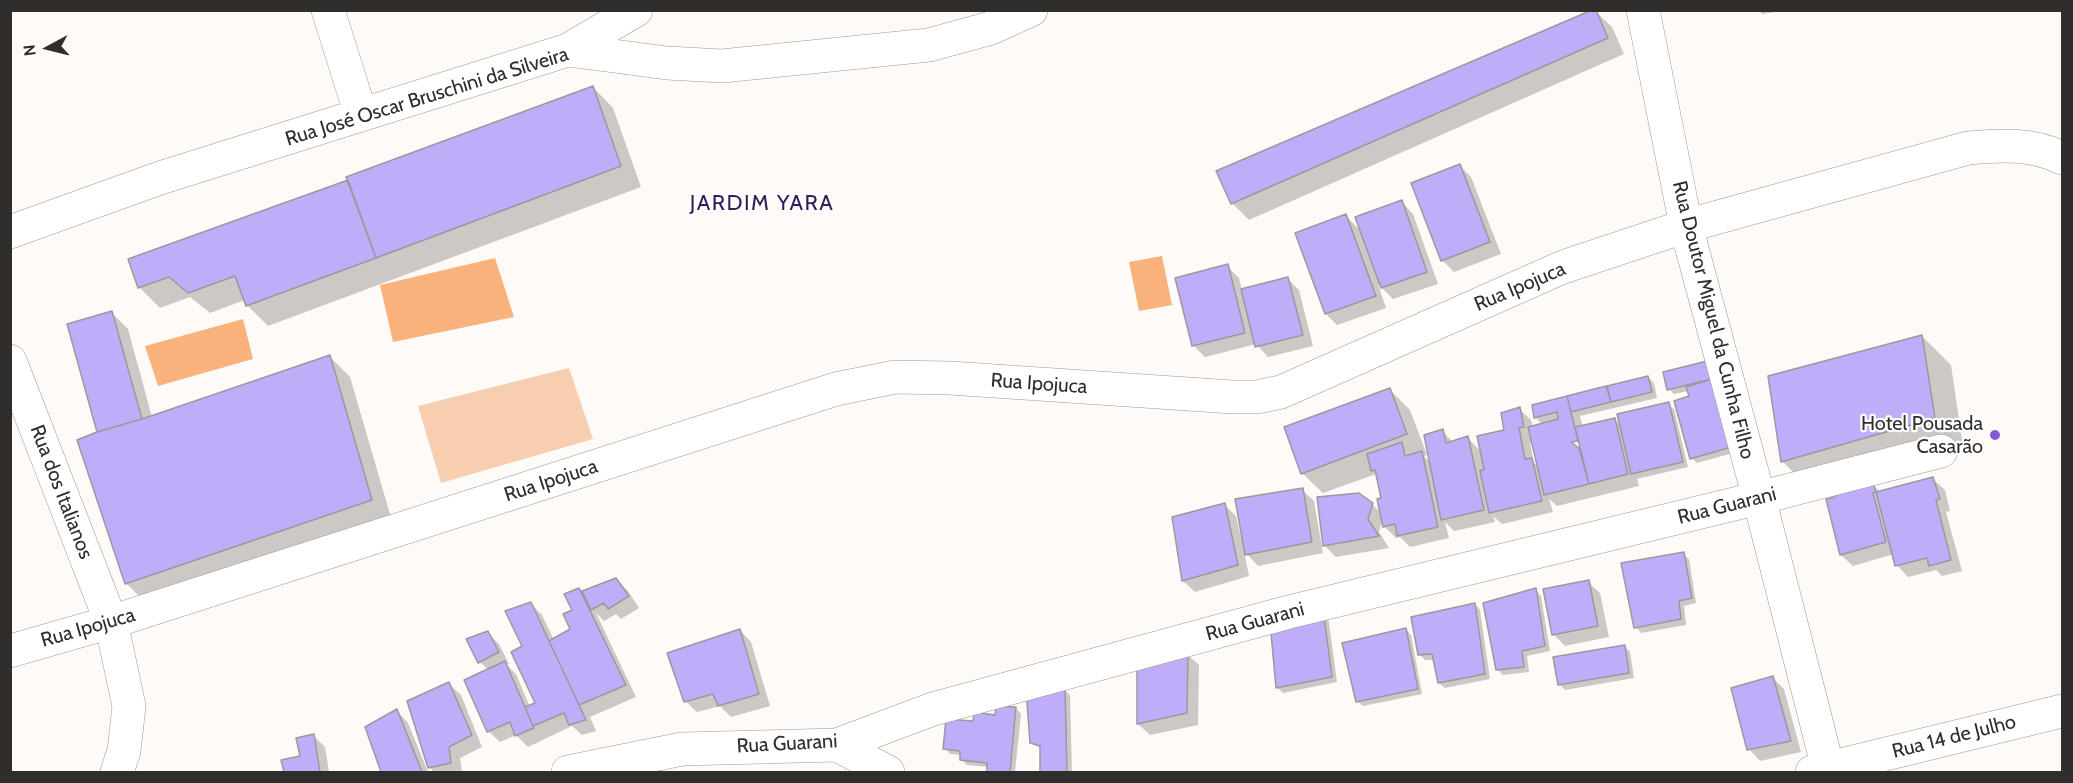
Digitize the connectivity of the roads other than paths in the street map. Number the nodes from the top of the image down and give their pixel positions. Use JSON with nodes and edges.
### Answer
{"nodes":[{"id":1,"x":328,"y":10,"type":"edge"},
{"id":2,"x":636,"y":10,"type":"edge"},
{"id":3,"x":1031,"y":10,"type":"edge"},
{"id":4,"x":1643,"y":10,"type":"edge"},
{"id":5,"x":568,"y":50,"type":"junction"},
{"id":6,"x":360,"y":115,"type":"junction"},
{"id":7,"x":2062,"y":158,"type":"edge"},
{"id":8,"x":1686,"y":226,"type":"junction"},
{"id":9,"x":10,"y":232,"type":"edge"},
{"id":10,"x":10,"y":361,"type":"edge"},
{"id":11,"x":23,"y":431,"type":"edge"},
{"id":12,"x":1941,"y":451,"type":"dead end"},
{"id":13,"x":1759,"y":498,"type":"junction"},
{"id":14,"x":111,"y":622,"type":"junction"},
{"id":15,"x":10,"y":651,"type":"edge"},
{"id":16,"x":2062,"y":711,"type":"edge"},
{"id":17,"x":837,"y":745,"type":"junction"},
{"id":18,"x":1820,"y":770,"type":"edge"},
{"id":19,"x":117,"y":772,"type":"edge"},
{"id":20,"x":570,"y":772,"type":"edge"},
{"id":21,"x":888,"y":772,"type":"edge"}],
"edges":[{"from":1,"to":6,"type":"street"},
{"from":2,"to":5,"type":"street"},
{"from":3,"to":5,"type":"street","name":"Rua José Oscar Bruschini da Silveira"},
{"from":4,"to":8,"type":"street","name":"Rua Doutor Miguel da Cunha Filho"},
{"from":5,"to":6,"type":"street","name":"Rua José Oscar Bruschini da Silveira"},
{"from":6,"to":9,"type":"street","name":"Rua José Oscar Bruschini da Silveira"},
{"from":7,"to":8,"type":"street","name":"Rua Ipojuca"},
{"from":8,"to":13,"type":"street","name":"Rua Doutor Miguel da Cunha Filho"},
{"from":8,"to":14,"type":"street","name":"Rua Ipojuca"},
{"from":10,"to":11,"type":"street","name":"Rua dos Italianos"},
{"from":11,"to":14,"type":"street","name":"Rua dos Italianos"},
{"from":12,"to":13,"type":"street","name":"Rua Guarani"},
{"from":13,"to":17,"type":"street","name":"Rua Guarani"},
{"from":13,"to":18,"type":"street","name":"Rua Doutor Miguel da Cunha Filho"},
{"from":14,"to":15,"type":"street","name":"Rua Ipojuca"},
{"from":14,"to":19,"type":"street","name":"Rua dos Italianos"},
{"from":16,"to":18,"type":"street","name":"Rua 14 de Julho"},
{"from":17,"to":20,"type":"street","name":"Rua Guarani"},
{"from":17,"to":21,"type":"street"}]}
